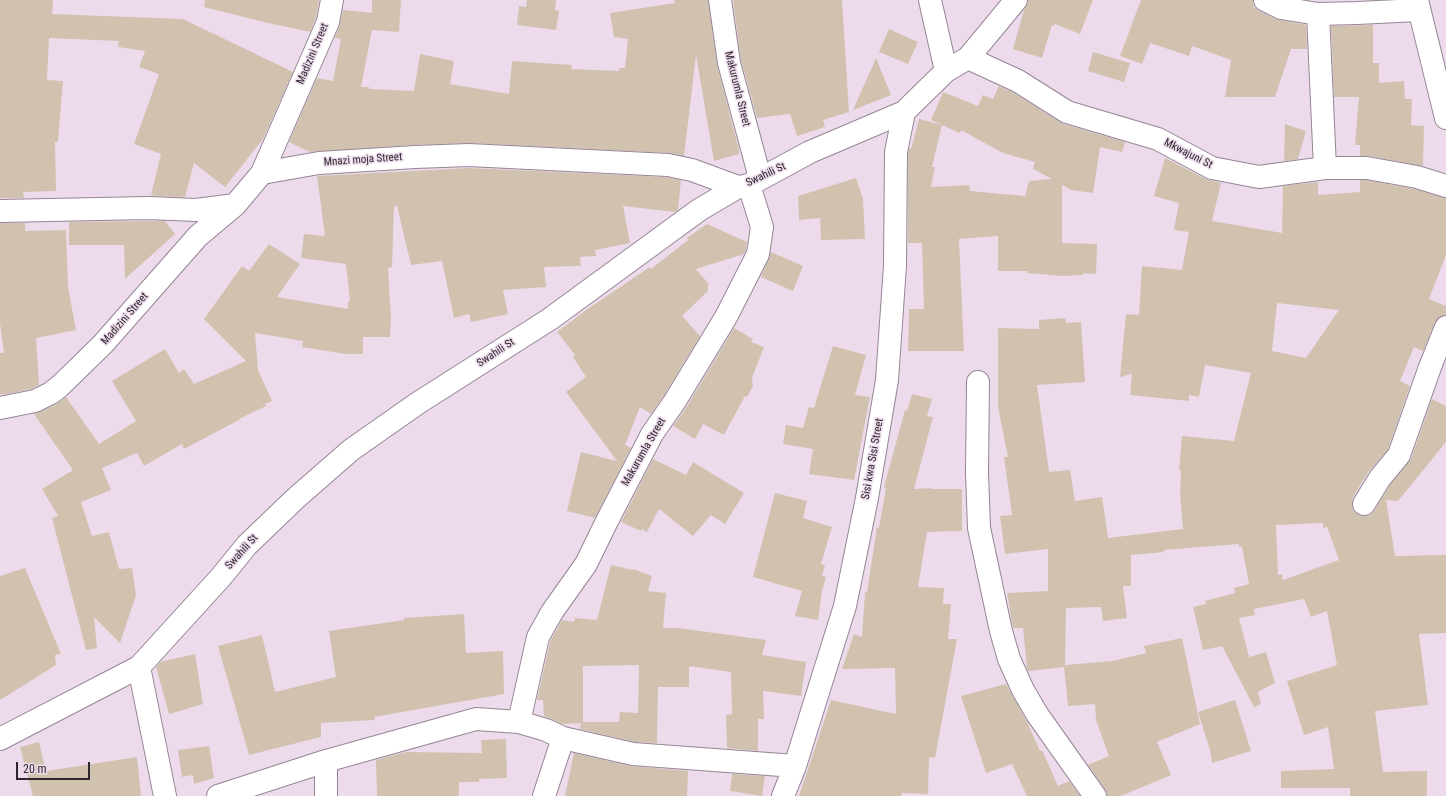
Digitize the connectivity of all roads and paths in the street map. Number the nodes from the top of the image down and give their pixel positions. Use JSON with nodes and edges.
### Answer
{"nodes":[{"id":1,"x":332,"y":0,"type":"edge"},
{"id":2,"x":720,"y":0,"type":"edge"},
{"id":3,"x":930,"y":0,"type":"edge"},
{"id":4,"x":1016,"y":0,"type":"edge"},
{"id":5,"x":1265,"y":0,"type":"edge"},
{"id":6,"x":1418,"y":5,"type":"edge"},
{"id":7,"x":1318,"y":14,"type":"junction"},
{"id":8,"x":968,"y":58,"type":"junction"},
{"id":9,"x":946,"y":71,"type":"junction"},
{"id":10,"x":904,"y":112,"type":"junction"},
{"id":11,"x":1446,"y":118,"type":"edge"},
{"id":12,"x":1325,"y":168,"type":"junction"},
{"id":13,"x":262,"y":172,"type":"junction"},
{"id":14,"x":749,"y":183,"type":"junction"},
{"id":15,"x":1446,"y":186,"type":"edge"},
{"id":16,"x":235,"y":204,"type":"junction"},
{"id":17,"x":0,"y":211,"type":"edge"},
{"id":18,"x":1446,"y":327,"type":"edge"},
{"id":19,"x":978,"y":382,"type":"dead end"},
{"id":20,"x":0,"y":408,"type":"edge"},
{"id":21,"x":1364,"y":504,"type":"dead end"},
{"id":22,"x":139,"y":667,"type":"junction"},
{"id":23,"x":519,"y":722,"type":"junction"},
{"id":24,"x":563,"y":738,"type":"junction"},
{"id":25,"x":0,"y":739,"type":"edge"},
{"id":26,"x":326,"y":761,"type":"junction"},
{"id":27,"x":795,"y":766,"type":"junction"},
{"id":28,"x":165,"y":796,"type":"edge"},
{"id":29,"x":218,"y":796,"type":"edge"},
{"id":30,"x":326,"y":796,"type":"edge"},
{"id":31,"x":544,"y":796,"type":"edge"},
{"id":32,"x":783,"y":796,"type":"edge"},
{"id":33,"x":1095,"y":796,"type":"edge"}],
"edges":[{"from":1,"to":13,"type":"street","name":"Madizini Street"},
{"from":2,"to":14,"type":"street","name":"Makurumla Street"},
{"from":3,"to":9,"type":"street"},
{"from":4,"to":8,"type":"street","name":"Swahili St"},
{"from":5,"to":7,"type":"street"},
{"from":6,"to":7,"type":"street"},
{"from":6,"to":11,"type":"street"},
{"from":7,"to":12,"type":"street"},
{"from":8,"to":9,"type":"street","name":"Swahili St"},
{"from":8,"to":12,"type":"street","name":"Mkwajuni St"},
{"from":9,"to":10,"type":"street","name":"Swahili St"},
{"from":10,"to":14,"type":"street","name":"Swahili St"},
{"from":10,"to":27,"type":"street","name":"Sisi kwa Sisi Street"},
{"from":12,"to":15,"type":"street","name":"Mkwajuni St"},
{"from":13,"to":14,"type":"street","name":"Mnazi moja Street"},
{"from":13,"to":16,"type":"street"},
{"from":14,"to":22,"type":"street","name":"Swahili St"},
{"from":14,"to":23,"type":"street","name":"Makurumla Street"},
{"from":16,"to":17,"type":"street"},
{"from":16,"to":20,"type":"street","name":"Madizini Street"},
{"from":18,"to":21,"type":"street"},
{"from":19,"to":33,"type":"street"},
{"from":22,"to":25,"type":"street","name":"Swahili St"},
{"from":22,"to":28,"type":"street"},
{"from":23,"to":24,"type":"street"},
{"from":23,"to":26,"type":"street"},
{"from":24,"to":27,"type":"street"},
{"from":24,"to":31,"type":"street"},
{"from":26,"to":29,"type":"street"},
{"from":26,"to":30,"type":"street"},
{"from":27,"to":32,"type":"street","name":"Sisi kwa Sisi Street"}]}
